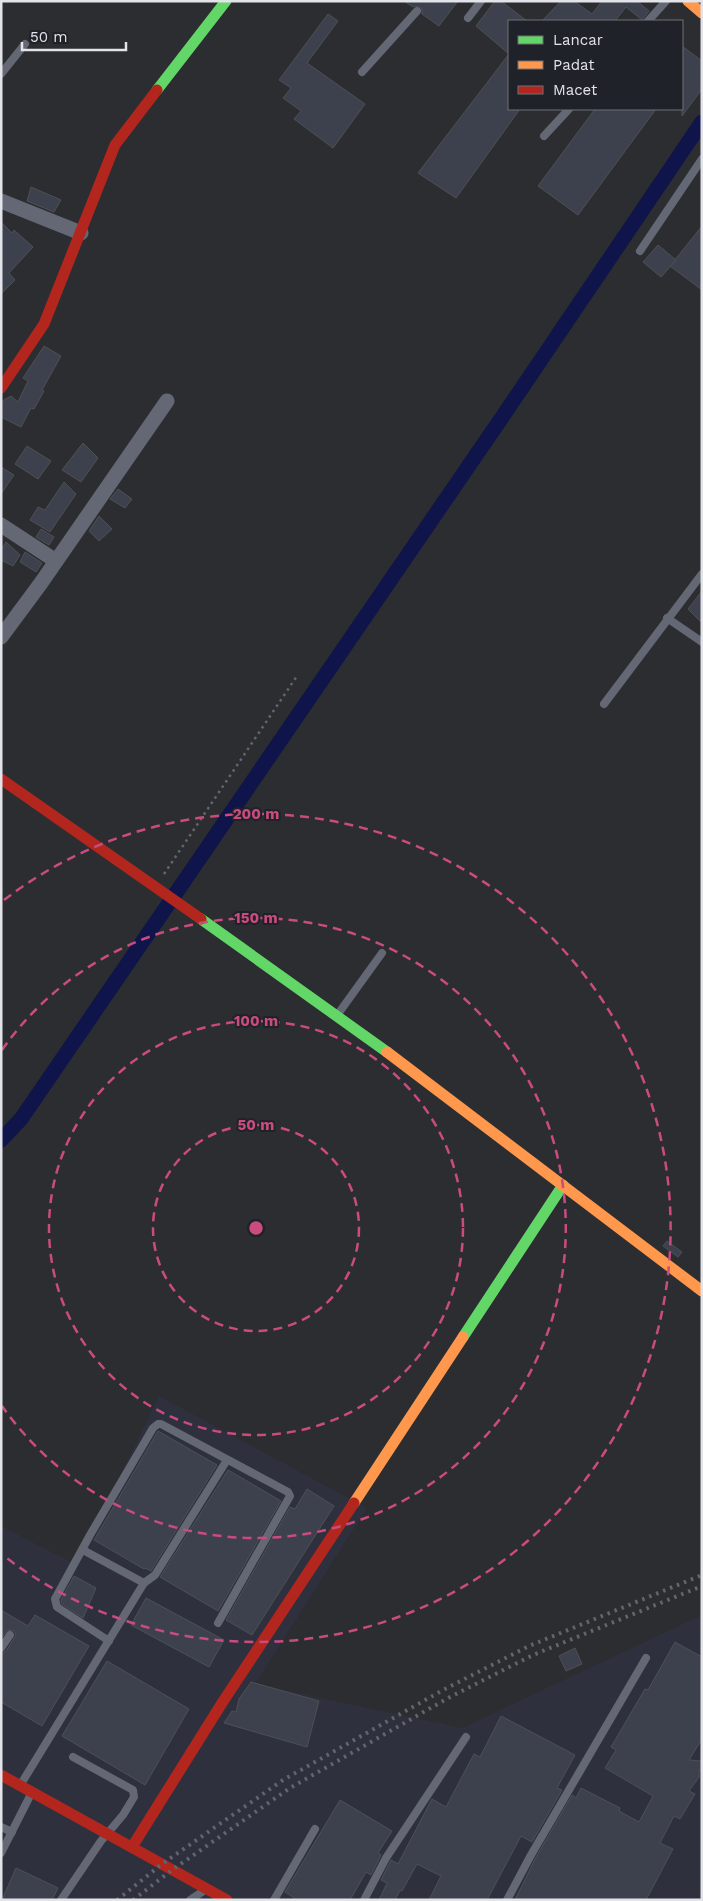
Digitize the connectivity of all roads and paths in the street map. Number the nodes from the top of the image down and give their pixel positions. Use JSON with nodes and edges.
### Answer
{"nodes":[{"id":1,"x":226,"y":1,"type":"edge"},
{"id":2,"x":481,"y":1,"type":"edge"},
{"id":3,"x":666,"y":1,"type":"edge"},
{"id":4,"x":688,"y":1,"type":"edge"},
{"id":5,"x":417,"y":11,"type":"dead end"},
{"id":6,"x":702,"y":12,"type":"edge"},
{"id":7,"x":468,"y":18,"type":"dead end"},
{"id":8,"x":649,"y":20,"type":"edge"},
{"id":9,"x":25,"y":44,"type":"dead end"},
{"id":10,"x":362,"y":72,"type":"dead end"},
{"id":11,"x":1,"y":74,"type":"edge"},
{"id":12,"x":568,"y":110,"type":"edge"},
{"id":13,"x":544,"y":136,"type":"dead end"},
{"id":14,"x":702,"y":159,"type":"edge"},
{"id":15,"x":1,"y":201,"type":"edge"},
{"id":16,"x":81,"y":233,"type":"junction"},
{"id":17,"x":640,"y":251,"type":"dead end"},
{"id":18,"x":1,"y":388,"type":"edge"},
{"id":19,"x":167,"y":401,"type":"dead end"},
{"id":20,"x":1,"y":525,"type":"edge"},
{"id":21,"x":56,"y":561,"type":"junction"},
{"id":22,"x":702,"y":574,"type":"edge"},
{"id":23,"x":667,"y":618,"type":"junction"},
{"id":24,"x":1,"y":637,"type":"edge"},
{"id":25,"x":702,"y":642,"type":"edge"},
{"id":26,"x":297,"y":676,"type":"dead end"},
{"id":27,"x":604,"y":704,"type":"dead end"},
{"id":28,"x":1,"y":779,"type":"edge"},
{"id":29,"x":156,"y":888,"type":"junction"},
{"id":30,"x":382,"y":953,"type":"dead end"},
{"id":31,"x":337,"y":1015,"type":"junction"},
{"id":32,"x":563,"y":1185,"type":"junction"},
{"id":33,"x":702,"y":1291,"type":"edge"},
{"id":34,"x":227,"y":1460,"type":"junction"},
{"id":35,"x":83,"y":1550,"type":"junction"},
{"id":36,"x":144,"y":1583,"type":"junction"},
{"id":37,"x":218,"y":1623,"type":"dead end"},
{"id":38,"x":10,"y":1635,"type":"dead end"},
{"id":39,"x":109,"y":1641,"type":"junction"},
{"id":40,"x":1,"y":1648,"type":"edge"},
{"id":41,"x":646,"y":1658,"type":"dead end"},
{"id":42,"x":466,"y":1737,"type":"dead end"},
{"id":43,"x":73,"y":1757,"type":"dead end"},
{"id":44,"x":1,"y":1775,"type":"edge"},
{"id":45,"x":20,"y":1786,"type":"junction"},
{"id":46,"x":32,"y":1792,"type":"junction"},
{"id":47,"x":1,"y":1827,"type":"edge"},
{"id":48,"x":314,"y":1829,"type":"dead end"},
{"id":49,"x":12,"y":1832,"type":"junction"},
{"id":50,"x":107,"y":1834,"type":"junction"},
{"id":51,"x":132,"y":1847,"type":"junction"},
{"id":52,"x":1,"y":1853,"type":"edge"},
{"id":53,"x":206,"y":1888,"type":"junction"},
{"id":54,"x":61,"y":1900,"type":"edge"},
{"id":55,"x":190,"y":1900,"type":"edge"},
{"id":56,"x":227,"y":1900,"type":"edge"},
{"id":57,"x":274,"y":1900,"type":"edge"},
{"id":58,"x":364,"y":1900,"type":"edge"},
{"id":59,"x":507,"y":1900,"type":"edge"}],
"edges":[{"from":1,"to":16,"type":"street"},
{"from":2,"to":7,"type":"lane"},
{"from":3,"to":8,"type":"lane"},
{"from":4,"to":6,"type":"street"},
{"from":5,"to":10,"type":"lane"},
{"from":9,"to":11,"type":"lane"},
{"from":12,"to":13,"type":"lane"},
{"from":14,"to":17,"type":"lane"},
{"from":15,"to":16,"type":"street"},
{"from":16,"to":18,"type":"street"},
{"from":19,"to":21,"type":"street"},
{"from":20,"to":21,"type":"street"},
{"from":21,"to":24,"type":"street"},
{"from":22,"to":23,"type":"lane"},
{"from":23,"to":25,"type":"lane"},
{"from":23,"to":27,"type":"lane"},
{"from":26,"to":29,"type":"path"},
{"from":28,"to":29,"type":"street"},
{"from":29,"to":31,"type":"street"},
{"from":30,"to":31,"type":"lane"},
{"from":31,"to":32,"type":"street"},
{"from":32,"to":33,"type":"street"},
{"from":32,"to":51,"type":"street"},
{"from":34,"to":35,"type":"lane"},
{"from":34,"to":36,"type":"lane"},
{"from":34,"to":37,"type":"lane"},
{"from":35,"to":36,"type":"lane"},
{"from":35,"to":39,"type":"lane"},
{"from":36,"to":39,"type":"lane"},
{"from":38,"to":40,"type":"lane"},
{"from":39,"to":45,"type":"lane"},
{"from":41,"to":59,"type":"lane"},
{"from":42,"to":58,"type":"lane"},
{"from":43,"to":50,"type":"lane"},
{"from":44,"to":45,"type":"street"},
{"from":45,"to":46,"type":"street"},
{"from":46,"to":49,"type":"lane"},
{"from":46,"to":50,"type":"street"},
{"from":47,"to":49,"type":"lane"},
{"from":48,"to":57,"type":"lane"},
{"from":49,"to":52,"type":"lane"},
{"from":50,"to":51,"type":"street"},
{"from":50,"to":54,"type":"lane"},
{"from":51,"to":53,"type":"street"},
{"from":53,"to":55,"type":"lane"},
{"from":53,"to":56,"type":"street"}]}
